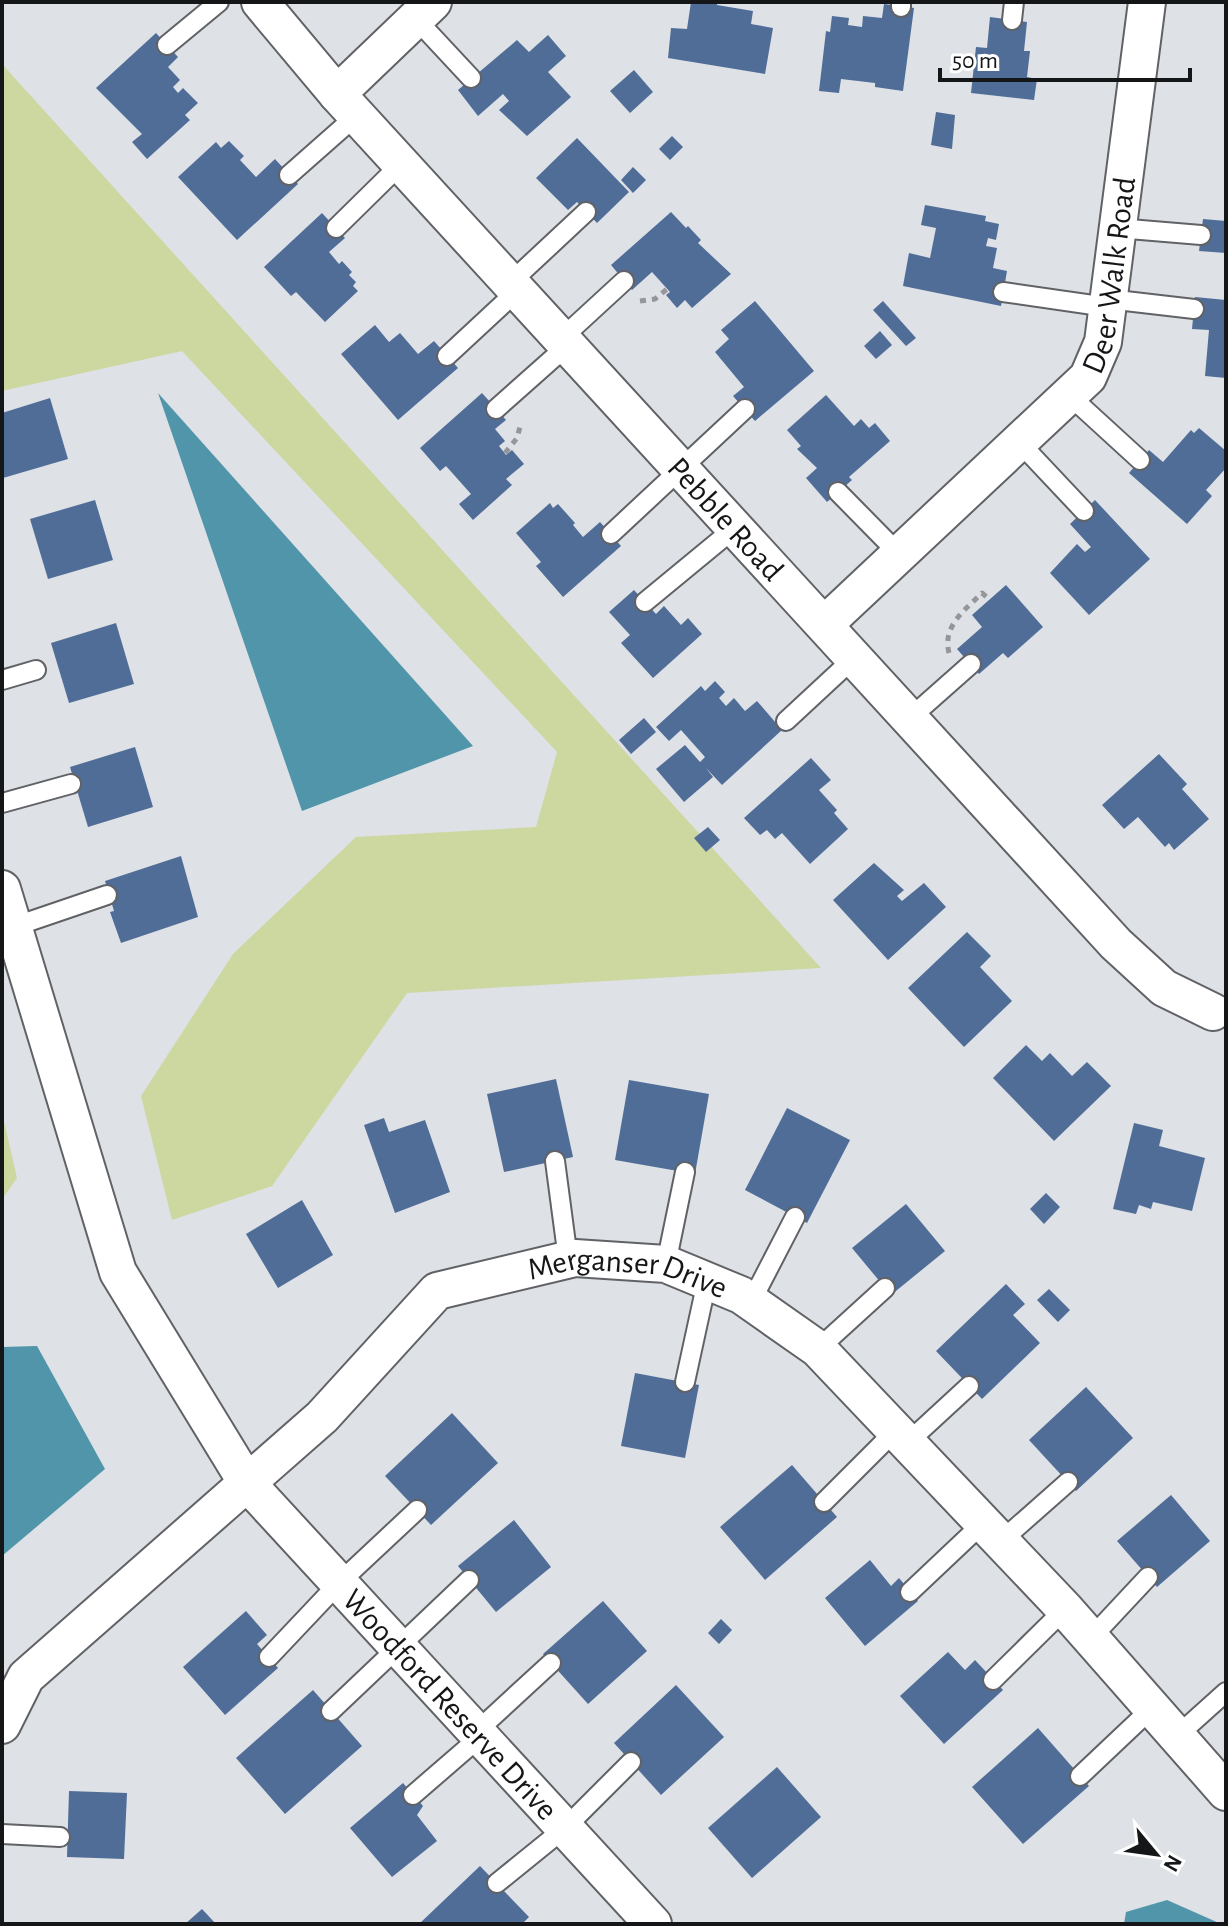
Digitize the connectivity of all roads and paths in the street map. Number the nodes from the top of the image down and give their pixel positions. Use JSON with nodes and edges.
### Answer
{"nodes":[{"id":1,"x":219,"y":2,"type":"edge"},
{"id":2,"x":260,"y":2,"type":"edge"},
{"id":3,"x":1147,"y":2,"type":"edge"},
{"id":4,"x":425,"y":10,"type":"edge"},
{"id":5,"x":167,"y":45,"type":"dead end"},
{"id":6,"x":471,"y":78,"type":"dead end"},
{"id":7,"x":347,"y":105,"type":"junction"},
{"id":8,"x":401,"y":164,"type":"junction"},
{"id":9,"x":289,"y":175,"type":"dead end"},
{"id":10,"x":586,"y":212,"type":"dead end"},
{"id":11,"x":336,"y":228,"type":"dead end"},
{"id":12,"x":1117,"y":228,"type":"junction"},
{"id":13,"x":1201,"y":235,"type":"dead end"},
{"id":14,"x":624,"y":281,"type":"dead end"},
{"id":15,"x":514,"y":286,"type":"junction"},
{"id":16,"x":1003,"y":292,"type":"dead end"},
{"id":17,"x":1107,"y":303,"type":"junction"},
{"id":18,"x":1194,"y":309,"type":"dead end"},
{"id":19,"x":565,"y":342,"type":"junction"},
{"id":20,"x":447,"y":356,"type":"dead end"},
{"id":21,"x":1070,"y":396,"type":"junction"},
{"id":22,"x":496,"y":409,"type":"dead end"},
{"id":23,"x":745,"y":409,"type":"dead end"},
{"id":24,"x":1020,"y":443,"type":"junction"},
{"id":25,"x":1140,"y":460,"type":"dead end"},
{"id":26,"x":683,"y":470,"type":"junction"},
{"id":27,"x":838,"y":492,"type":"dead end"},
{"id":28,"x":1084,"y":511,"type":"dead end"},
{"id":29,"x":736,"y":527,"type":"junction"},
{"id":30,"x":611,"y":534,"type":"dead end"},
{"id":31,"x":900,"y":555,"type":"junction"},
{"id":32,"x":989,"y":599,"type":"dead end"},
{"id":33,"x":645,"y":602,"type":"dead end"},
{"id":34,"x":825,"y":624,"type":"junction"},
{"id":35,"x":855,"y":657,"type":"junction"},
{"id":36,"x":965,"y":669,"type":"joint"},
{"id":37,"x":36,"y":670,"type":"dead end"},
{"id":38,"x":2,"y":680,"type":"edge"},
{"id":39,"x":910,"y":718,"type":"junction"},
{"id":40,"x":786,"y":721,"type":"dead end"},
{"id":41,"x":71,"y":784,"type":"dead end"},
{"id":42,"x":2,"y":803,"type":"edge"},
{"id":43,"x":2,"y":889,"type":"edge"},
{"id":44,"x":107,"y":895,"type":"dead end"},
{"id":45,"x":13,"y":927,"type":"junction"},
{"id":46,"x":1213,"y":1012,"type":"dead end"},
{"id":47,"x":555,"y":1161,"type":"dead end"},
{"id":48,"x":685,"y":1172,"type":"dead end"},
{"id":49,"x":795,"y":1217,"type":"dead end"},
{"id":50,"x":568,"y":1259,"type":"junction"},
{"id":51,"x":666,"y":1264,"type":"junction"},
{"id":52,"x":707,"y":1281,"type":"junction"},
{"id":53,"x":885,"y":1288,"type":"dead end"},
{"id":54,"x":751,"y":1302,"type":"junction"},
{"id":55,"x":818,"y":1349,"type":"junction"},
{"id":56,"x":685,"y":1382,"type":"dead end"},
{"id":57,"x":969,"y":1386,"type":"dead end"},
{"id":58,"x":900,"y":1438,"type":"junction"},
{"id":59,"x":1068,"y":1482,"type":"dead end"},
{"id":60,"x":247,"y":1483,"type":"junction"},
{"id":61,"x":824,"y":1502,"type":"dead end"},
{"id":62,"x":417,"y":1510,"type":"dead end"},
{"id":63,"x":991,"y":1533,"type":"junction"},
{"id":64,"x":1148,"y":1577,"type":"dead end"},
{"id":65,"x":469,"y":1580,"type":"dead end"},
{"id":66,"x":339,"y":1583,"type":"junction"},
{"id":67,"x":910,"y":1592,"type":"dead end"},
{"id":68,"x":1065,"y":1609,"type":"junction"},
{"id":69,"x":1091,"y":1638,"type":"junction"},
{"id":70,"x":399,"y":1648,"type":"junction"},
{"id":71,"x":269,"y":1657,"type":"dead end"},
{"id":72,"x":551,"y":1663,"type":"dead end"},
{"id":73,"x":993,"y":1680,"type":"dead end"},
{"id":74,"x":1226,"y":1692,"type":"edge"},
{"id":75,"x":1152,"y":1708,"type":"junction"},
{"id":76,"x":331,"y":1711,"type":"dead end"},
{"id":77,"x":2,"y":1725,"type":"edge"},
{"id":78,"x":478,"y":1734,"type":"junction"},
{"id":79,"x":1177,"y":1736,"type":"junction"},
{"id":80,"x":631,"y":1762,"type":"dead end"},
{"id":81,"x":1080,"y":1776,"type":"dead end"},
{"id":82,"x":1226,"y":1792,"type":"edge"},
{"id":83,"x":413,"y":1795,"type":"dead end"},
{"id":84,"x":565,"y":1828,"type":"junction"},
{"id":85,"x":2,"y":1834,"type":"edge"},
{"id":86,"x":60,"y":1837,"type":"dead end"},
{"id":87,"x":497,"y":1883,"type":"dead end"},
{"id":88,"x":653,"y":1924,"type":"edge"}],
"edges":[{"from":1,"to":5,"type":"lane"},
{"from":2,"to":7,"type":"street","name":"Pebble Road"},
{"from":3,"to":12,"type":"street","name":"Deer Walk Road"},
{"from":4,"to":6,"type":"lane"},
{"from":4,"to":7,"type":"street"},
{"from":7,"to":8,"type":"street","name":"Pebble Road"},
{"from":7,"to":9,"type":"lane"},
{"from":8,"to":11,"type":"lane"},
{"from":8,"to":15,"type":"street","name":"Pebble Road"},
{"from":10,"to":15,"type":"lane"},
{"from":12,"to":13,"type":"lane"},
{"from":12,"to":17,"type":"street","name":"Deer Walk Road"},
{"from":14,"to":19,"type":"lane"},
{"from":15,"to":19,"type":"street","name":"Pebble Road"},
{"from":15,"to":20,"type":"lane"},
{"from":16,"to":17,"type":"lane"},
{"from":17,"to":18,"type":"lane"},
{"from":17,"to":21,"type":"street","name":"Deer Walk Road"},
{"from":19,"to":22,"type":"lane"},
{"from":19,"to":26,"type":"street","name":"Pebble Road"},
{"from":21,"to":24,"type":"street","name":"Deer Walk Road"},
{"from":21,"to":25,"type":"lane"},
{"from":23,"to":26,"type":"lane"},
{"from":24,"to":28,"type":"lane"},
{"from":24,"to":31,"type":"street","name":"Deer Walk Road"},
{"from":26,"to":29,"type":"street","name":"Pebble Road"},
{"from":26,"to":30,"type":"lane"},
{"from":27,"to":31,"type":"lane"},
{"from":29,"to":33,"type":"lane"},
{"from":29,"to":34,"type":"street","name":"Pebble Road"},
{"from":31,"to":34,"type":"street","name":"Deer Walk Road"},
{"from":32,"to":36,"type":"path"},
{"from":34,"to":35,"type":"street","name":"Pebble Road"},
{"from":35,"to":39,"type":"street","name":"Pebble Road"},
{"from":35,"to":40,"type":"lane"},
{"from":36,"to":39,"type":"lane"},
{"from":37,"to":38,"type":"lane"},
{"from":39,"to":46,"type":"street","name":"Pebble Road"},
{"from":41,"to":42,"type":"lane"},
{"from":43,"to":45,"type":"street","name":"Woodford Reserve Drive"},
{"from":44,"to":45,"type":"lane"},
{"from":45,"to":60,"type":"street","name":"Woodford Reserve Drive"},
{"from":47,"to":50,"type":"lane"},
{"from":48,"to":51,"type":"lane"},
{"from":49,"to":54,"type":"lane"},
{"from":50,"to":51,"type":"street","name":"Merganser Drive"},
{"from":50,"to":60,"type":"street","name":"Merganser Drive"},
{"from":51,"to":52,"type":"street","name":"Merganser Drive"},
{"from":52,"to":54,"type":"street","name":"Merganser Drive"},
{"from":52,"to":56,"type":"lane"},
{"from":53,"to":55,"type":"lane"},
{"from":54,"to":55,"type":"street","name":"Merganser Drive"},
{"from":55,"to":58,"type":"street","name":"Merganser Drive"},
{"from":57,"to":58,"type":"lane"},
{"from":58,"to":61,"type":"lane"},
{"from":58,"to":63,"type":"street","name":"Merganser Drive"},
{"from":59,"to":63,"type":"lane"},
{"from":60,"to":66,"type":"street","name":"Woodford Reserve Drive"},
{"from":60,"to":77,"type":"street","name":"Merganser Drive"},
{"from":62,"to":66,"type":"lane"},
{"from":63,"to":67,"type":"lane"},
{"from":63,"to":68,"type":"street","name":"Merganser Drive"},
{"from":64,"to":69,"type":"lane"},
{"from":65,"to":70,"type":"lane"},
{"from":66,"to":70,"type":"street","name":"Woodford Reserve Drive"},
{"from":66,"to":71,"type":"lane"},
{"from":68,"to":69,"type":"street","name":"Merganser Drive"},
{"from":68,"to":73,"type":"lane"},
{"from":69,"to":75,"type":"street","name":"Merganser Drive"},
{"from":70,"to":76,"type":"lane"},
{"from":70,"to":78,"type":"street","name":"Woodford Reserve Drive"},
{"from":72,"to":78,"type":"lane"},
{"from":74,"to":79,"type":"lane"},
{"from":75,"to":79,"type":"street","name":"Merganser Drive"},
{"from":75,"to":81,"type":"lane"},
{"from":78,"to":83,"type":"lane"},
{"from":78,"to":84,"type":"street","name":"Woodford Reserve Drive"},
{"from":79,"to":82,"type":"street","name":"Merganser Drive"},
{"from":80,"to":84,"type":"lane"},
{"from":84,"to":87,"type":"lane"},
{"from":84,"to":88,"type":"street","name":"Woodford Reserve Drive"},
{"from":85,"to":86,"type":"lane"}]}
